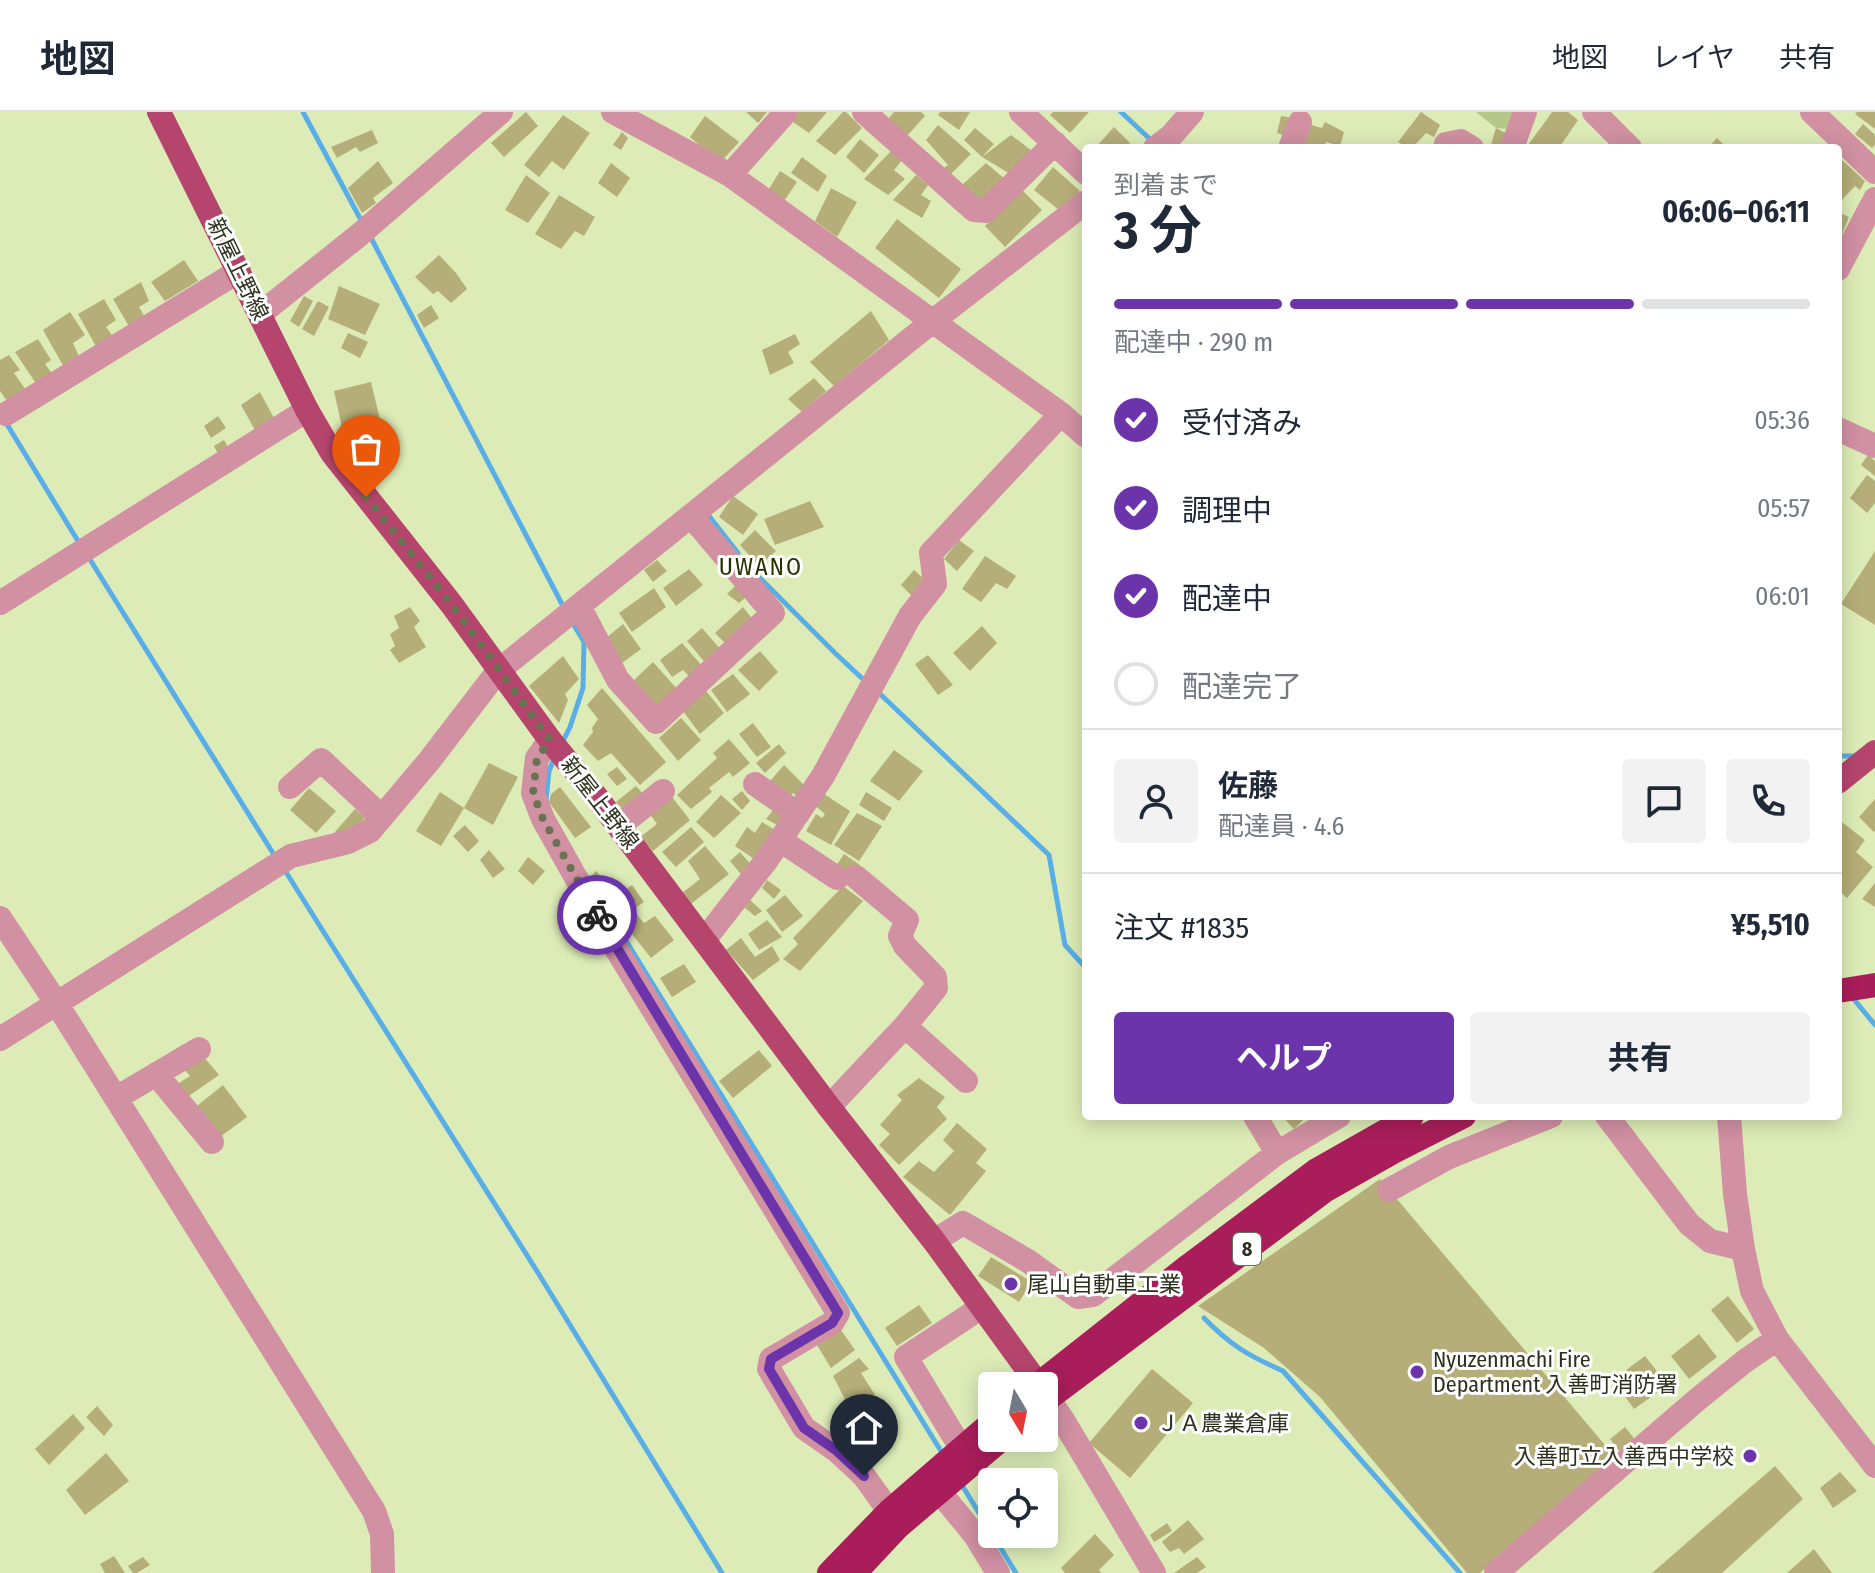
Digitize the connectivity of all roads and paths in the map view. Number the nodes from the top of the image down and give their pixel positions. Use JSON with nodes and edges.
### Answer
{"nodes":[{"id":1,"x":159,"y":112,"type":"edge"},
{"id":2,"x":501,"y":112,"type":"edge"},
{"id":3,"x":613,"y":112,"type":"edge"},
{"id":4,"x":786,"y":112,"type":"edge"},
{"id":5,"x":864,"y":112,"type":"edge"},
{"id":6,"x":1021,"y":112,"type":"edge"},
{"id":7,"x":1192,"y":112,"type":"edge"},
{"id":8,"x":1525,"y":112,"type":"edge"},
{"id":9,"x":1812,"y":112,"type":"edge"},
{"id":10,"x":1609,"y":117,"type":"edge"},
{"id":11,"x":1300,"y":122,"type":"dead end"},
{"id":12,"x":1055,"y":143,"type":"junction"},
{"id":13,"x":1170,"y":144,"type":"edge"},
{"id":14,"x":1292,"y":144,"type":"edge"},
{"id":15,"x":1446,"y":144,"type":"edge"},
{"id":16,"x":1466,"y":144,"type":"edge"},
{"id":17,"x":1513,"y":144,"type":"edge"},
{"id":18,"x":1627,"y":144,"type":"edge"},
{"id":19,"x":1082,"y":169,"type":"edge"},
{"id":20,"x":1875,"y":172,"type":"edge"},
{"id":21,"x":730,"y":175,"type":"junction"},
{"id":22,"x":1875,"y":199,"type":"edge"},
{"id":23,"x":1082,"y":205,"type":"edge"},
{"id":24,"x":1842,"y":261,"type":"edge"},
{"id":25,"x":239,"y":271,"type":"junction"},
{"id":26,"x":260,"y":314,"type":"junction"},
{"id":27,"x":933,"y":321,"type":"junction"},
{"id":28,"x":307,"y":410,"type":"junction"},
{"id":29,"x":6,"y":414,"type":"dead end"},
{"id":30,"x":1061,"y":414,"type":"junction"},
{"id":31,"x":1842,"y":431,"type":"edge"},
{"id":32,"x":1082,"y":432,"type":"edge"},
{"id":33,"x":1875,"y":446,"type":"edge"},
{"id":34,"x":691,"y":516,"type":"junction"},
{"id":35,"x":0,"y":603,"type":"edge"},
{"id":36,"x":579,"y":606,"type":"junction"},
{"id":37,"x":498,"y":671,"type":"junction"},
{"id":38,"x":550,"y":740,"type":"junction"},
{"id":39,"x":1870,"y":763,"type":"edge"},
{"id":40,"x":1842,"y":780,"type":"edge"},
{"id":41,"x":755,"y":784,"type":"dead end"},
{"id":42,"x":290,"y":787,"type":"dead end"},
{"id":43,"x":663,"y":791,"type":"dead end"},
{"id":44,"x":798,"y":814,"type":"junction"},
{"id":45,"x":382,"y":817,"type":"junction"},
{"id":46,"x":619,"y":826,"type":"junction"},
{"id":47,"x":780,"y":840,"type":"junction"},
{"id":48,"x":0,"y":918,"type":"edge"},
{"id":49,"x":705,"y":939,"type":"junction"},
{"id":50,"x":1875,"y":985,"type":"edge"},
{"id":51,"x":1842,"y":990,"type":"edge"},
{"id":52,"x":57,"y":1004,"type":"junction"},
{"id":53,"x":905,"y":1026,"type":"junction"},
{"id":54,"x":0,"y":1039,"type":"edge"},
{"id":55,"x":199,"y":1049,"type":"dead end"},
{"id":56,"x":156,"y":1074,"type":"junction"},
{"id":57,"x":966,"y":1081,"type":"dead end"},
{"id":58,"x":116,"y":1098,"type":"junction"},
{"id":59,"x":829,"y":1107,"type":"junction"},
{"id":60,"x":1257,"y":1120,"type":"edge"},
{"id":61,"x":1332,"y":1120,"type":"edge"},
{"id":62,"x":1405,"y":1120,"type":"edge"},
{"id":63,"x":1456,"y":1120,"type":"edge"},
{"id":64,"x":1541,"y":1120,"type":"edge"},
{"id":65,"x":1610,"y":1120,"type":"edge"},
{"id":66,"x":1729,"y":1120,"type":"edge"},
{"id":67,"x":212,"y":1142,"type":"dead end"},
{"id":68,"x":1277,"y":1153,"type":"junction"},
{"id":69,"x":1389,"y":1190,"type":"dead end"},
{"id":70,"x":934,"y":1241,"type":"junction"},
{"id":71,"x":1743,"y":1249,"type":"junction"},
{"id":72,"x":982,"y":1307,"type":"junction"},
{"id":73,"x":1777,"y":1339,"type":"junction"},
{"id":74,"x":1028,"y":1372,"type":"edge"},
{"id":75,"x":1058,"y":1378,"type":"edge"},
{"id":76,"x":1058,"y":1381,"type":"edge"},
{"id":77,"x":1058,"y":1413,"type":"edge"},
{"id":78,"x":978,"y":1434,"type":"edge"},
{"id":79,"x":961,"y":1448,"type":"junction"},
{"id":80,"x":982,"y":1452,"type":"edge"},
{"id":81,"x":1875,"y":1466,"type":"edge"},
{"id":82,"x":934,"y":1485,"type":"junction"},
{"id":83,"x":889,"y":1511,"type":"junction"},
{"id":84,"x":383,"y":1573,"type":"edge"},
{"id":85,"x":829,"y":1573,"type":"edge"},
{"id":86,"x":855,"y":1573,"type":"edge"},
{"id":87,"x":998,"y":1573,"type":"edge"},
{"id":88,"x":1154,"y":1573,"type":"edge"},
{"id":89,"x":1496,"y":1573,"type":"edge"}],
"edges":[{"from":1,"to":25,"type":"main road","name":"新屋上野線"},
{"from":2,"to":26,"type":"street"},
{"from":3,"to":21,"type":"street"},
{"from":4,"to":21,"type":"street"},
{"from":5,"to":12,"type":"street"},
{"from":6,"to":12,"type":"street"},
{"from":7,"to":13,"type":"street"},
{"from":8,"to":17,"type":"street"},
{"from":9,"to":20,"type":"street"},
{"from":10,"to":18,"type":"street"},
{"from":11,"to":14,"type":"street"},
{"from":12,"to":19,"type":"street"},
{"from":15,"to":16,"type":"street"},
{"from":21,"to":27,"type":"street"},
{"from":22,"to":24,"type":"street"},
{"from":23,"to":27,"type":"street"},
{"from":25,"to":26,"type":"main road","name":"新屋上野線"},
{"from":25,"to":29,"type":"street"},
{"from":26,"to":28,"type":"main road","name":"新屋上野線"},
{"from":27,"to":30,"type":"street"},
{"from":27,"to":34,"type":"street"},
{"from":28,"to":35,"type":"street"},
{"from":28,"to":37,"type":"main road","name":"新屋上野線"},
{"from":30,"to":32,"type":"street"},
{"from":30,"to":44,"type":"street"},
{"from":31,"to":33,"type":"street"},
{"from":34,"to":36,"type":"street"},
{"from":34,"to":36,"type":"street"},
{"from":36,"to":37,"type":"street"},
{"from":37,"to":38,"type":"main road","name":"新屋上野線"},
{"from":37,"to":45,"type":"street"},
{"from":38,"to":46,"type":"main road","name":"新屋上野線"},
{"from":38,"to":83,"type":"street"},
{"from":39,"to":40,"type":"main road"},
{"from":41,"to":44,"type":"street"},
{"from":42,"to":45,"type":"street"},
{"from":43,"to":46,"type":"street"},
{"from":44,"to":47,"type":"street"},
{"from":45,"to":52,"type":"street"},
{"from":46,"to":49,"type":"main road","name":"新屋上野線"},
{"from":47,"to":49,"type":"street"},
{"from":47,"to":53,"type":"street"},
{"from":48,"to":52,"type":"street"},
{"from":49,"to":59,"type":"main road","name":"新屋上野線"},
{"from":50,"to":51,"type":"highway"},
{"from":52,"to":54,"type":"street"},
{"from":52,"to":58,"type":"street"},
{"from":53,"to":57,"type":"street"},
{"from":53,"to":59,"type":"street"},
{"from":55,"to":56,"type":"street"},
{"from":56,"to":58,"type":"street"},
{"from":56,"to":67,"type":"street"},
{"from":58,"to":84,"type":"street"},
{"from":59,"to":70,"type":"main road","name":"新屋上野線"},
{"from":60,"to":68,"type":"street"},
{"from":61,"to":68,"type":"street"},
{"from":62,"to":75,"type":"highway","number":"8"},
{"from":63,"to":76,"type":"highway","number":"8"},
{"from":64,"to":69,"type":"street"},
{"from":65,"to":71,"type":"street"},
{"from":66,"to":71,"type":"street"},
{"from":68,"to":70,"type":"street"},
{"from":70,"to":72,"type":"main road","name":"新屋上野線"},
{"from":71,"to":73,"type":"street"},
{"from":72,"to":74,"type":"main road","name":"新屋上野線"},
{"from":72,"to":79,"type":"street"},
{"from":73,"to":81,"type":"street"},
{"from":73,"to":89,"type":"street"},
{"from":77,"to":88,"type":"street"},
{"from":78,"to":79,"type":"highway"},
{"from":79,"to":82,"type":"highway"},
{"from":80,"to":82,"type":"highway"},
{"from":82,"to":83,"type":"highway"},
{"from":82,"to":86,"type":"highway"},
{"from":82,"to":87,"type":"street"},
{"from":83,"to":85,"type":"highway"}]}
